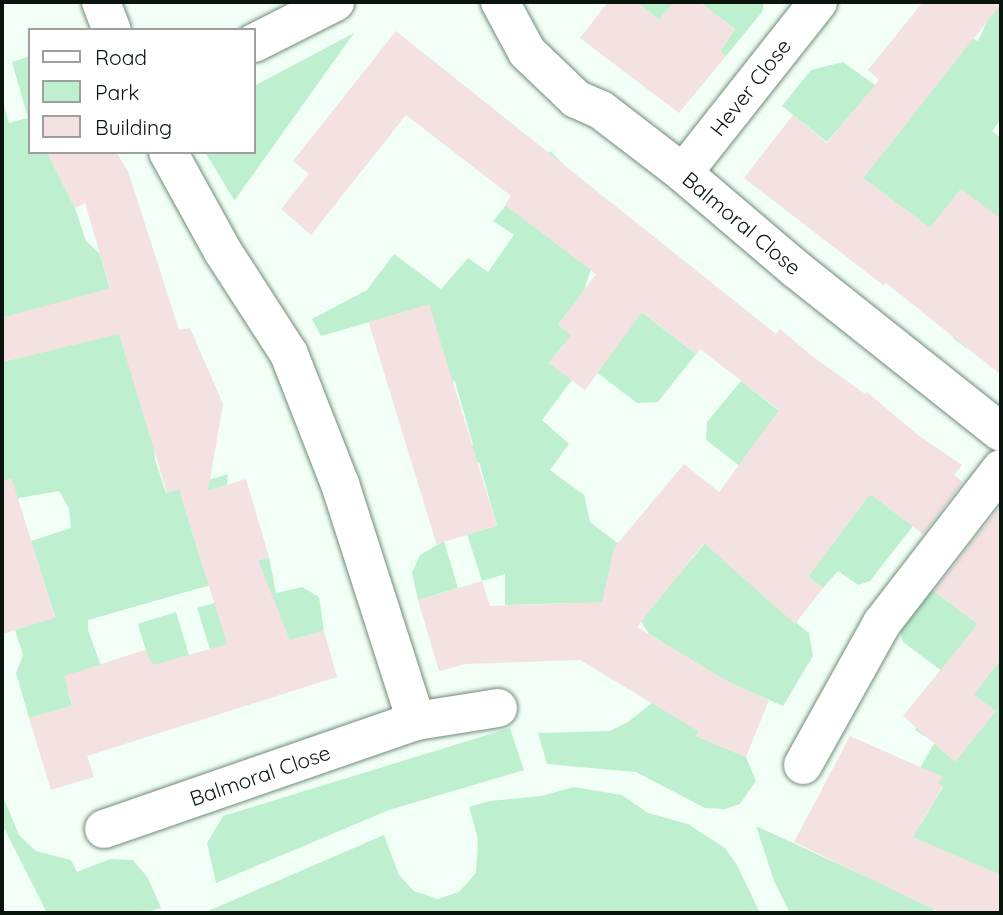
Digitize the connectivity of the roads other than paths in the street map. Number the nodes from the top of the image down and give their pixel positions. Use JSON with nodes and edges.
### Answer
{"nodes":[{"id":1,"x":101,"y":2,"type":"edge"},
{"id":2,"x":335,"y":2,"type":"edge"},
{"id":3,"x":500,"y":2,"type":"edge"},
{"id":4,"x":818,"y":2,"type":"edge"},
{"id":5,"x":111,"y":28,"type":"edge"},
{"id":6,"x":256,"y":42,"type":"edge"},
{"id":7,"x":169,"y":154,"type":"edge"},
{"id":8,"x":683,"y":173,"type":"junction"},
{"id":9,"x":1001,"y":432,"type":"edge"},
{"id":10,"x":1001,"y":469,"type":"edge"},
{"id":11,"x":498,"y":708,"type":"dead end"},
{"id":12,"x":416,"y":721,"type":"junction"},
{"id":13,"x":803,"y":765,"type":"dead end"},
{"id":14,"x":104,"y":829,"type":"dead end"}],
"edges":[{"from":1,"to":5,"type":"street"},
{"from":2,"to":6,"type":"street"},
{"from":3,"to":8,"type":"street","name":"Balmoral Close"},
{"from":4,"to":8,"type":"street","name":"Hever Close"},
{"from":7,"to":12,"type":"street"},
{"from":8,"to":9,"type":"street","name":"Balmoral Close"},
{"from":10,"to":13,"type":"street"},
{"from":11,"to":12,"type":"street","name":"Balmoral Close"},
{"from":12,"to":14,"type":"street","name":"Balmoral Close"}]}
